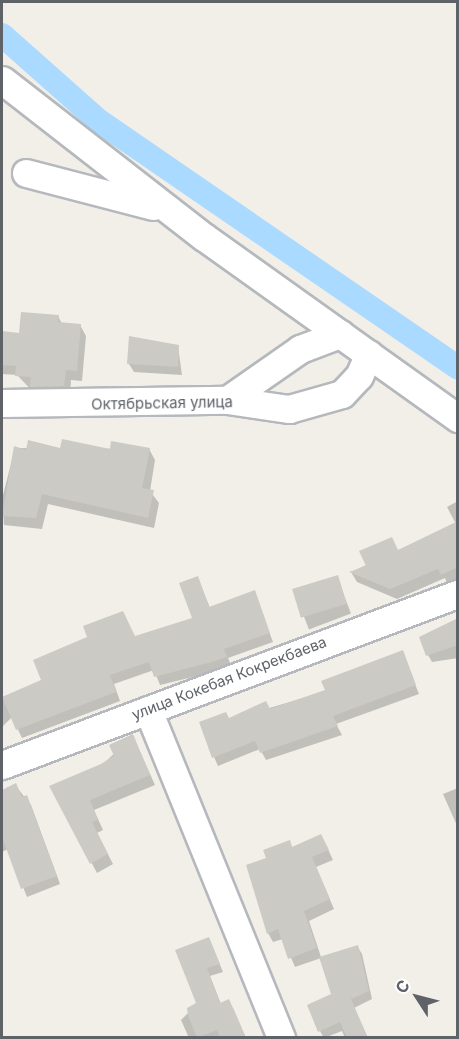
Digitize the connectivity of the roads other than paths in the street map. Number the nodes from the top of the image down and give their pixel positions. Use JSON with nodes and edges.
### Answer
{"nodes":[{"id":1,"x":2,"y":80,"type":"edge"},
{"id":2,"x":26,"y":173,"type":"dead end"},
{"id":3,"x":174,"y":214,"type":"junction"},
{"id":4,"x":340,"y":334,"type":"junction"},
{"id":5,"x":369,"y":354,"type":"junction"},
{"id":6,"x":227,"y":400,"type":"junction"},
{"id":7,"x":2,"y":404,"type":"edge"},
{"id":8,"x":458,"y":418,"type":"edge"},
{"id":9,"x":458,"y":594,"type":"edge"},
{"id":10,"x":148,"y":710,"type":"junction"},
{"id":11,"x":4,"y":758,"type":"edge"},
{"id":12,"x":281,"y":1038,"type":"edge"}],
"edges":[{"from":1,"to":3,"type":"street"},
{"from":2,"to":3,"type":"street"},
{"from":3,"to":4,"type":"street"},
{"from":4,"to":5,"type":"street"},
{"from":4,"to":6,"type":"street"},
{"from":5,"to":6,"type":"street","name":"Октябрьская улица"},
{"from":5,"to":8,"type":"street"},
{"from":6,"to":7,"type":"street","name":"Октябрьская улица"},
{"from":9,"to":10,"type":"street","name":"улица Кокебая Кокрекбаева"},
{"from":10,"to":11,"type":"street","name":"улица Кокебая Кокрекбаева"},
{"from":10,"to":12,"type":"street"}]}
